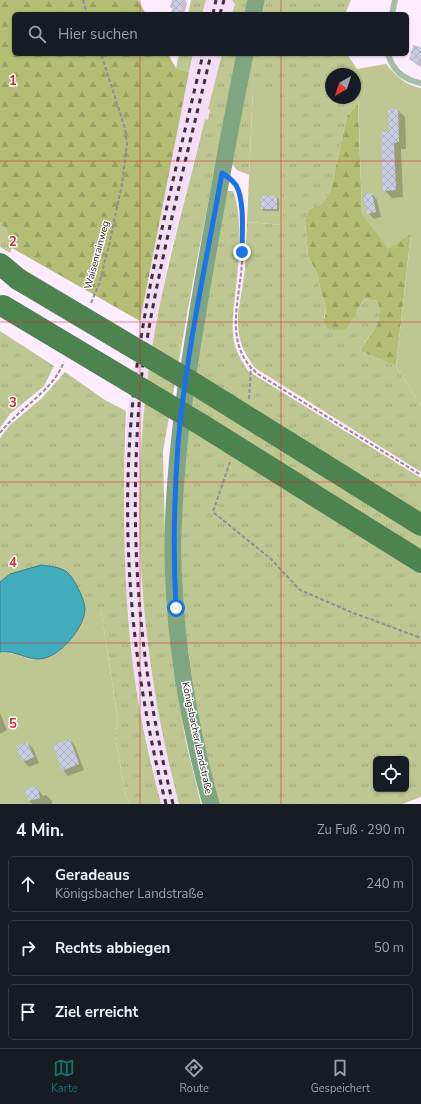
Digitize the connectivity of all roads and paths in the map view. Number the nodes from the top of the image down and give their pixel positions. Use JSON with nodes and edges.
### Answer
{"nodes":[{"id":1,"x":83,"y":0,"type":"edge"},
{"id":2,"x":256,"y":0,"type":"edge"},
{"id":3,"x":394,"y":0,"type":"edge"},
{"id":4,"x":86,"y":12,"type":"edge"},
{"id":5,"x":253,"y":12,"type":"edge"},
{"id":6,"x":392,"y":12,"type":"edge"},
{"id":7,"x":102,"y":56,"type":"edge"},
{"id":8,"x":245,"y":56,"type":"edge"},
{"id":9,"x":389,"y":56,"type":"edge"},
{"id":10,"x":421,"y":83,"type":"edge"},
{"id":11,"x":222,"y":173,"type":"junction"},
{"id":12,"x":0,"y":264,"type":"edge"},
{"id":13,"x":9,"y":273,"type":"edge"},
{"id":14,"x":1,"y":305,"type":"edge"},
{"id":15,"x":90,"y":305,"type":"dead end"},
{"id":16,"x":66,"y":359,"type":"dead end"},
{"id":17,"x":251,"y":368,"type":"junction"},
{"id":18,"x":249,"y":400,"type":"dead end"},
{"id":19,"x":0,"y":433,"type":"edge"},
{"id":20,"x":231,"y":459,"type":"dead end"},
{"id":21,"x":421,"y":476,"type":"edge"},
{"id":22,"x":421,"y":525,"type":"edge"},
{"id":23,"x":421,"y":562,"type":"edge"},
{"id":24,"x":421,"y":638,"type":"edge"},
{"id":25,"x":211,"y":804,"type":"edge"}],
"edges":[{"from":1,"to":4,"type":"path"},
{"from":2,"to":5,"type":"main road"},
{"from":3,"to":6,"type":"lane"},
{"from":7,"to":15,"type":"path","name":"Waisenrainweg"},
{"from":8,"to":11,"type":"main road","name":"Königsbacher Landstraße"},
{"from":9,"to":10,"type":"lane"},
{"from":11,"to":17,"type":"path"},
{"from":11,"to":25,"type":"main road","name":"Königsbacher Landstraße"},
{"from":12,"to":13,"type":"highway"},
{"from":13,"to":22,"type":"highway","bridge":true},
{"from":14,"to":23,"type":"highway","bridge":true},
{"from":16,"to":19,"type":"path"},
{"from":17,"to":18,"type":"path"},
{"from":17,"to":21,"type":"path"},
{"from":20,"to":24,"type":"path"}]}
